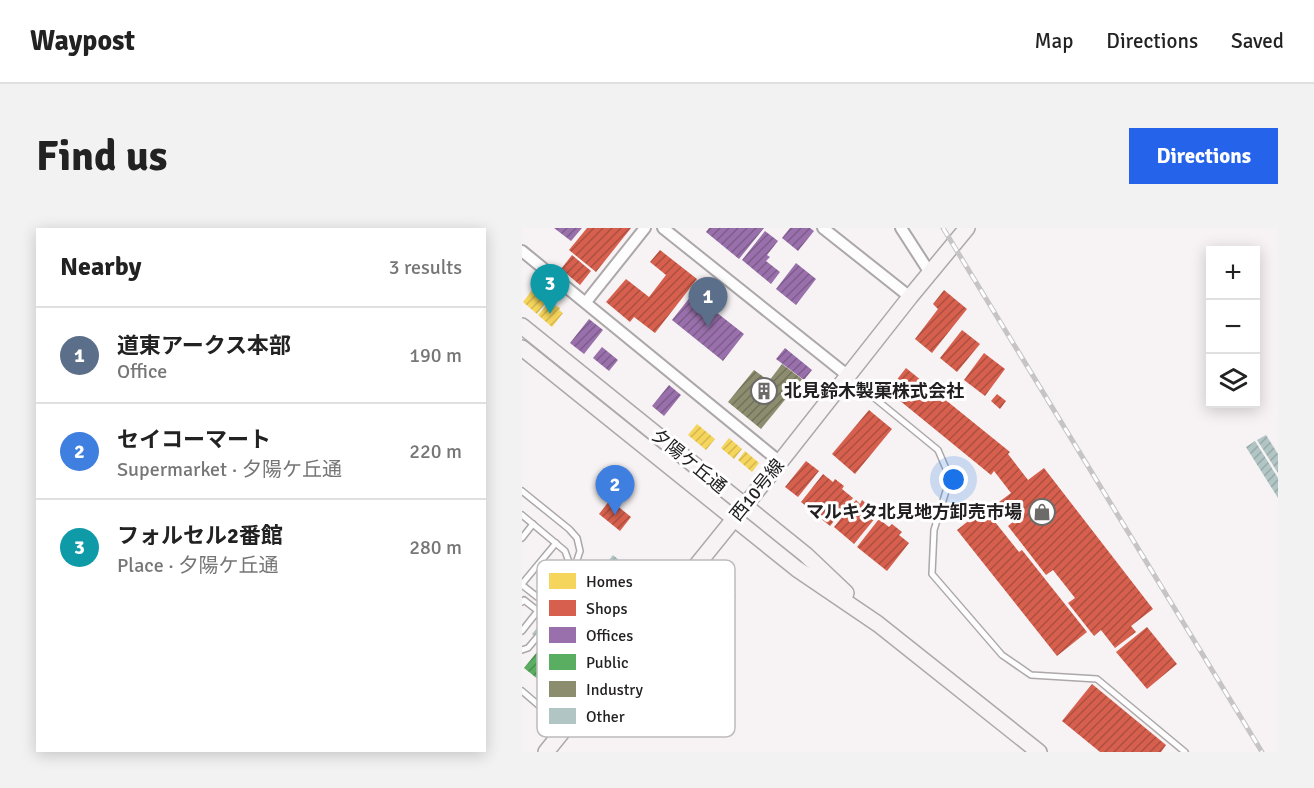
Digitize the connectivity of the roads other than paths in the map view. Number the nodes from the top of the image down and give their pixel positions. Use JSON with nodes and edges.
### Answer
{"nodes":[{"id":1,"x":645,"y":228,"type":"edge"},
{"id":2,"x":663,"y":228,"type":"edge"},
{"id":3,"x":824,"y":228,"type":"edge"},
{"id":4,"x":901,"y":228,"type":"edge"},
{"id":5,"x":967,"y":228,"type":"edge"},
{"id":6,"x":522,"y":250,"type":"edge"},
{"id":7,"x":930,"y":273,"type":"junction"},
{"id":8,"x":910,"y":297,"type":"junction"},
{"id":9,"x":586,"y":302,"type":"junction"},
{"id":10,"x":522,"y":326,"type":"edge"},
{"id":11,"x":522,"y":348,"type":"edge"},
{"id":12,"x":847,"y":375,"type":"junction"},
{"id":13,"x":780,"y":462,"type":"junction"},
{"id":14,"x":522,"y":491,"type":"edge"},
{"id":15,"x":745,"y":505,"type":"junction"},
{"id":16,"x":522,"y":515,"type":"edge"},
{"id":17,"x":734,"y":519,"type":"junction"},
{"id":18,"x":533,"y":524,"type":"junction"},
{"id":19,"x":522,"y":538,"type":"edge"},
{"id":20,"x":556,"y":543,"type":"junction"},
{"id":21,"x":542,"y":560,"type":"edge"},
{"id":22,"x":568,"y":560,"type":"edge"},
{"id":23,"x":578,"y":560,"type":"edge"},
{"id":24,"x":701,"y":560,"type":"edge"},
{"id":25,"x":537,"y":566,"type":"edge"},
{"id":26,"x":522,"y":584,"type":"edge"},
{"id":27,"x":537,"y":597,"type":"edge"},
{"id":28,"x":522,"y":602,"type":"edge"},
{"id":29,"x":537,"y":610,"type":"edge"},
{"id":30,"x":537,"y":612,"type":"edge"},
{"id":31,"x":878,"y":624,"type":"junction"},
{"id":32,"x":522,"y":631,"type":"edge"},
{"id":33,"x":537,"y":637,"type":"edge"},
{"id":34,"x":522,"y":650,"type":"edge"},
{"id":35,"x":522,"y":691,"type":"edge"},
{"id":36,"x":537,"y":704,"type":"edge"},
{"id":37,"x":558,"y":737,"type":"edge"},
{"id":38,"x":546,"y":752,"type":"edge"},
{"id":39,"x":1040,"y":752,"type":"edge"},
{"id":40,"x":1185,"y":752,"type":"edge"}],
"edges":[{"from":1,"to":9,"type":"street"},
{"from":2,"to":12,"type":"street"},
{"from":3,"to":8,"type":"street"},
{"from":4,"to":7,"type":"street"},
{"from":5,"to":7,"type":"street","name":"西10号線"},
{"from":6,"to":9,"type":"street"},
{"from":7,"to":8,"type":"street","name":"西10号線"},
{"from":8,"to":12,"type":"street","name":"西10号線"},
{"from":9,"to":13,"type":"street"},
{"from":10,"to":15,"type":"street","name":"夕陽ケ丘通"},
{"from":11,"to":17,"type":"street","name":"夕陽ケ丘通"},
{"from":12,"to":13,"type":"street","name":"西10号線"},
{"from":12,"to":40,"type":"lane"},
{"from":13,"to":15,"type":"street","name":"西10号線"},
{"from":14,"to":23,"type":"lane"},
{"from":15,"to":17,"type":"street","name":"西10号線"},
{"from":15,"to":31,"type":"street","name":"夕陽ケ丘通"},
{"from":16,"to":18,"type":"lane"},
{"from":17,"to":24,"type":"street","name":"西10号線"},
{"from":17,"to":31,"type":"street","name":"夕陽ケ丘通"},
{"from":18,"to":19,"type":"lane"},
{"from":18,"to":20,"type":"lane"},
{"from":20,"to":21,"type":"lane"},
{"from":20,"to":22,"type":"lane"},
{"from":25,"to":26,"type":"lane"},
{"from":26,"to":27,"type":"lane"},
{"from":28,"to":29,"type":"lane"},
{"from":30,"to":32,"type":"lane"},
{"from":31,"to":39,"type":"street","name":"夕陽ケ丘通"},
{"from":33,"to":34,"type":"lane"},
{"from":35,"to":36,"type":"lane"},
{"from":37,"to":38,"type":"street","name":"西10号線"}]}
